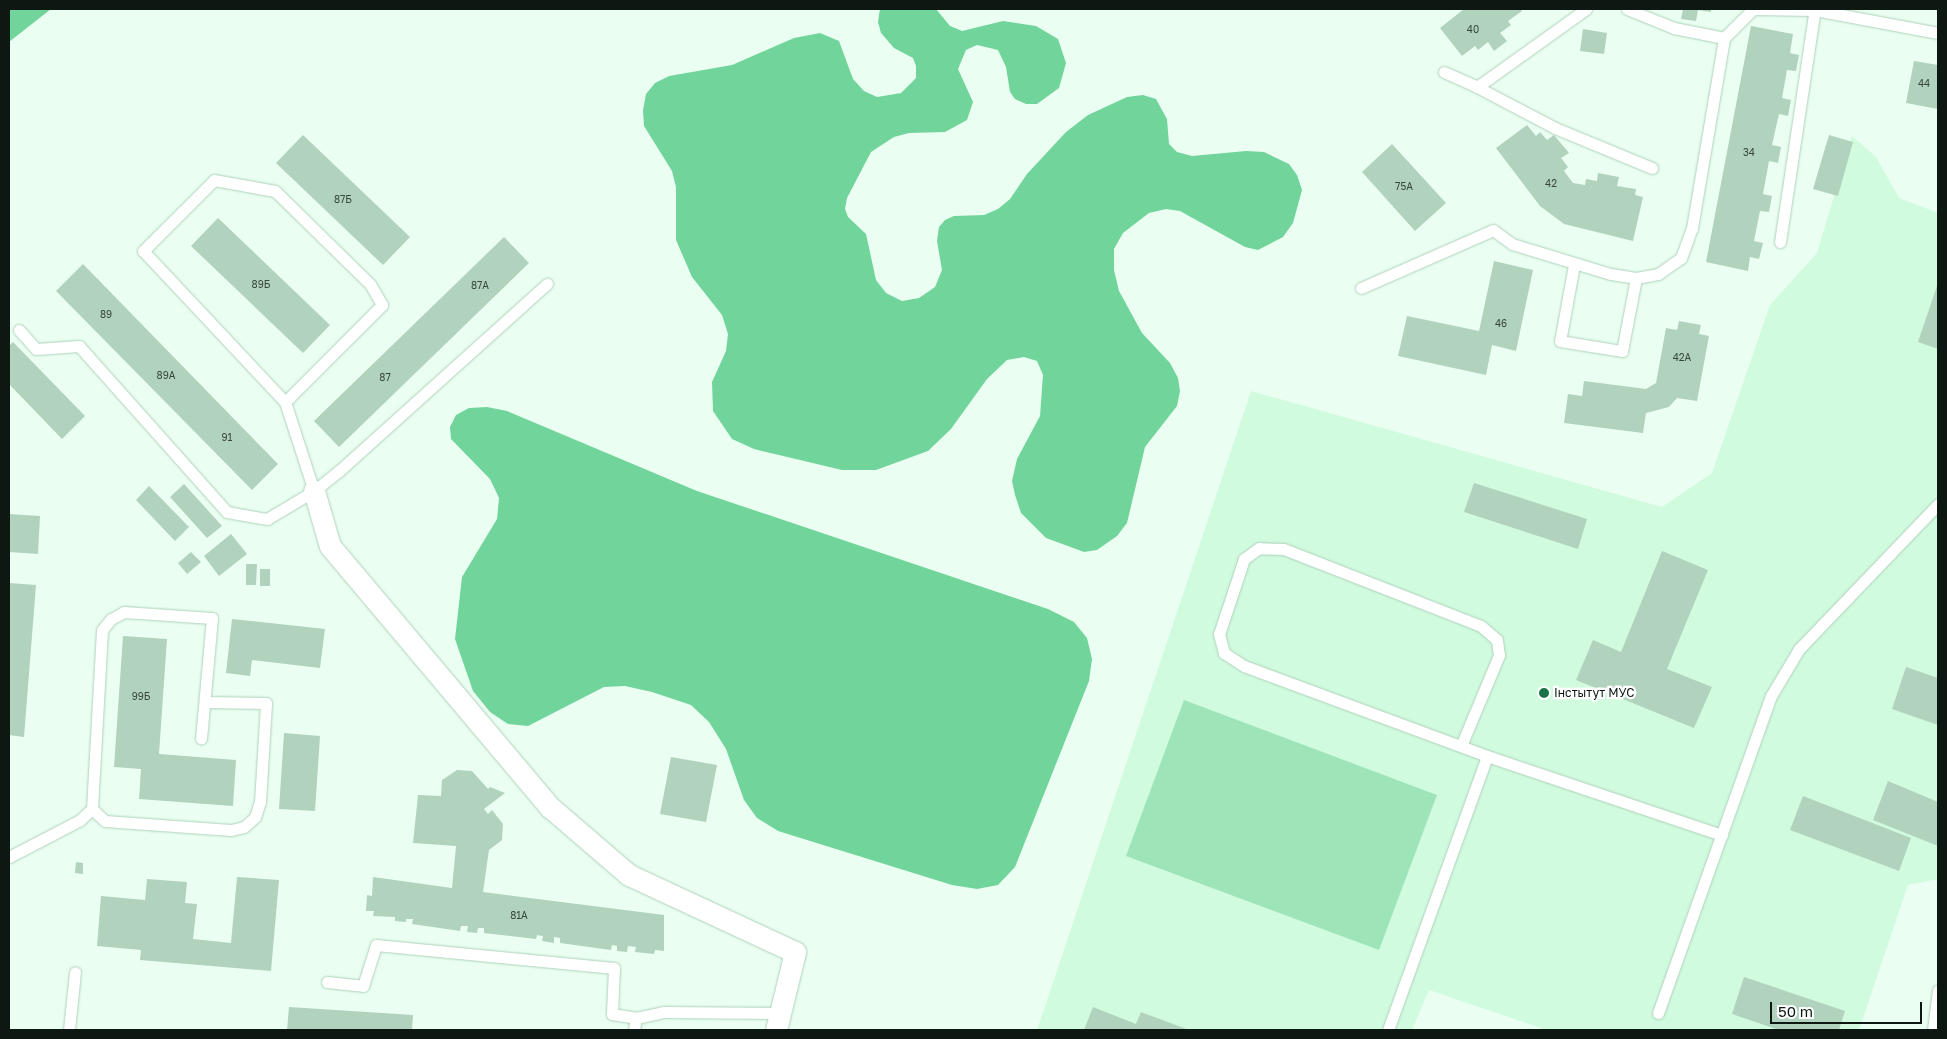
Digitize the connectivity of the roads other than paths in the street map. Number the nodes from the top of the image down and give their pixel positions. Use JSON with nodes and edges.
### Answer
{"nodes":[{"id":1,"x":1586,"y":9,"type":"edge"},
{"id":2,"x":1626,"y":9,"type":"edge"},
{"id":3,"x":1815,"y":9,"type":"edge"},
{"id":4,"x":1938,"y":33,"type":"edge"},
{"id":5,"x":1724,"y":38,"type":"junction"},
{"id":6,"x":1444,"y":72,"type":"dead end"},
{"id":7,"x":1476,"y":87,"type":"junction"},
{"id":8,"x":1652,"y":168,"type":"dead end"},
{"id":9,"x":1780,"y":242,"type":"dead end"},
{"id":10,"x":1574,"y":265,"type":"junction"},
{"id":11,"x":1636,"y":278,"type":"junction"},
{"id":12,"x":547,"y":284,"type":"dead end"},
{"id":13,"x":1361,"y":288,"type":"dead end"},
{"id":14,"x":19,"y":330,"type":"dead end"},
{"id":15,"x":286,"y":402,"type":"junction"},
{"id":16,"x":314,"y":491,"type":"junction"},
{"id":17,"x":1938,"y":504,"type":"edge"},
{"id":18,"x":204,"y":702,"type":"junction"},
{"id":19,"x":201,"y":739,"type":"dead end"},
{"id":20,"x":1461,"y":746,"type":"junction"},
{"id":21,"x":1487,"y":756,"type":"junction"},
{"id":22,"x":92,"y":809,"type":"junction"},
{"id":23,"x":1722,"y":835,"type":"junction"},
{"id":24,"x":9,"y":857,"type":"edge"},
{"id":25,"x":74,"y":972,"type":"dead end"},
{"id":26,"x":327,"y":982,"type":"dead end"},
{"id":27,"x":1938,"y":990,"type":"edge"},
{"id":28,"x":1658,"y":1013,"type":"dead end"},
{"id":29,"x":636,"y":1018,"type":"junction"},
{"id":30,"x":779,"y":1022,"type":"edge"},
{"id":31,"x":69,"y":1030,"type":"edge"},
{"id":32,"x":634,"y":1030,"type":"edge"},
{"id":33,"x":1388,"y":1030,"type":"edge"},
{"id":34,"x":1933,"y":1030,"type":"edge"}],
"edges":[{"from":1,"to":7,"type":"lane"},
{"from":2,"to":5,"type":"lane"},
{"from":3,"to":4,"type":"lane"},
{"from":3,"to":5,"type":"lane"},
{"from":3,"to":9,"type":"lane"},
{"from":5,"to":11,"type":"lane"},
{"from":6,"to":7,"type":"lane"},
{"from":7,"to":8,"type":"lane"},
{"from":10,"to":11,"type":"lane"},
{"from":10,"to":11,"type":"lane"},
{"from":10,"to":13,"type":"lane"},
{"from":12,"to":16,"type":"lane"},
{"from":14,"to":16,"type":"lane"},
{"from":15,"to":15,"type":"lane"},
{"from":15,"to":16,"type":"lane"},
{"from":16,"to":30,"type":"street"},
{"from":17,"to":23,"type":"lane"},
{"from":18,"to":19,"type":"lane"},
{"from":18,"to":22,"type":"lane"},
{"from":18,"to":22,"type":"lane"},
{"from":20,"to":20,"type":"lane"},
{"from":20,"to":21,"type":"lane"},
{"from":21,"to":23,"type":"lane"},
{"from":21,"to":33,"type":"lane"},
{"from":22,"to":24,"type":"lane"},
{"from":23,"to":28,"type":"lane"},
{"from":25,"to":31,"type":"lane"},
{"from":26,"to":29,"type":"lane"},
{"from":27,"to":34,"type":"lane"},
{"from":29,"to":30,"type":"lane"},
{"from":29,"to":32,"type":"lane"}]}
